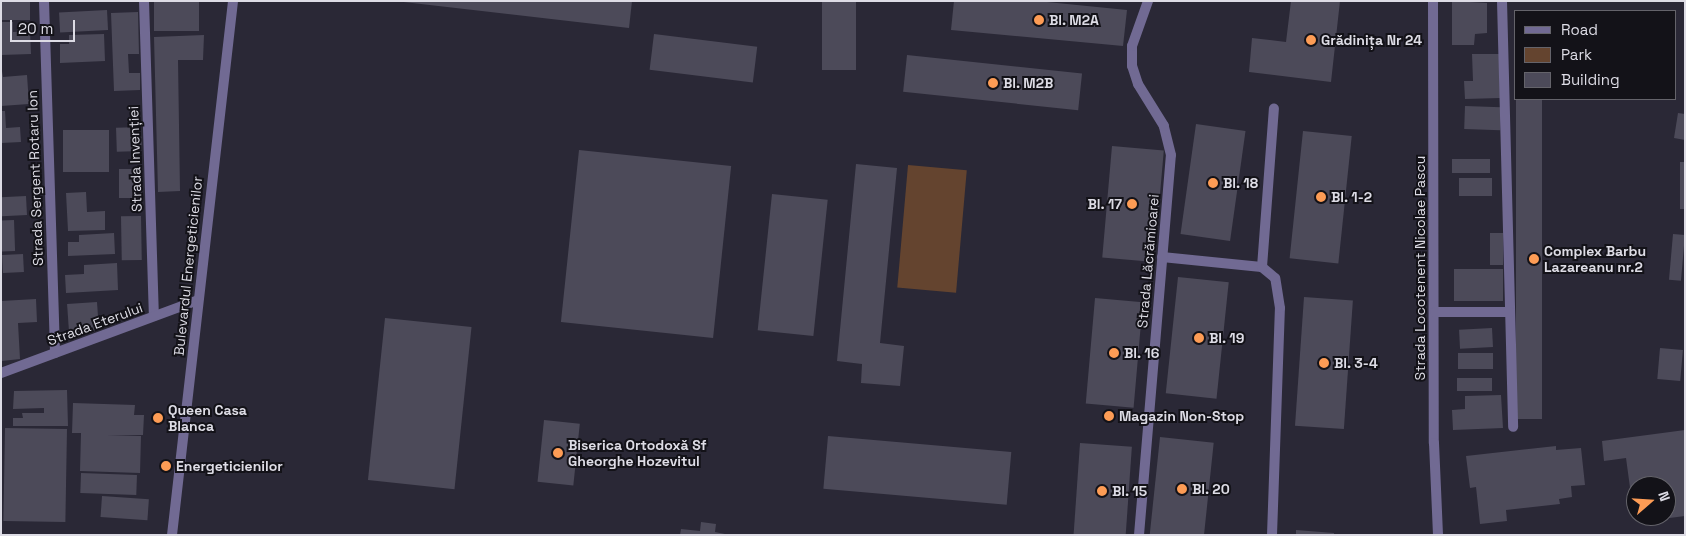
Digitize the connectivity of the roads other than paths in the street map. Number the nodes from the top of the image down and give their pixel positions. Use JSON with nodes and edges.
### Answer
{"nodes":[{"id":1,"x":44,"y":1,"type":"edge"},
{"id":2,"x":144,"y":1,"type":"edge"},
{"id":3,"x":233,"y":1,"type":"edge"},
{"id":4,"x":1148,"y":1,"type":"edge"},
{"id":5,"x":1433,"y":1,"type":"edge"},
{"id":6,"x":1502,"y":1,"type":"edge"},
{"id":7,"x":1274,"y":108,"type":"dead end"},
{"id":8,"x":1162,"y":257,"type":"junction"},
{"id":9,"x":1262,"y":266,"type":"junction"},
{"id":10,"x":198,"y":300,"type":"junction"},
{"id":11,"x":1435,"y":312,"type":"junction"},
{"id":12,"x":1510,"y":312,"type":"junction"},
{"id":13,"x":154,"y":316,"type":"junction"},
{"id":14,"x":55,"y":353,"type":"junction"},
{"id":15,"x":1,"y":373,"type":"edge"},
{"id":16,"x":1513,"y":427,"type":"dead end"},
{"id":17,"x":172,"y":535,"type":"edge"},
{"id":18,"x":1139,"y":535,"type":"edge"},
{"id":19,"x":1272,"y":535,"type":"edge"},
{"id":20,"x":1438,"y":535,"type":"edge"}],
"edges":[{"from":1,"to":14,"type":"street","name":"Strada Sergent Rotaru Ion"},
{"from":2,"to":13,"type":"street","name":"Strada Invenției"},
{"from":3,"to":10,"type":"street","name":"Bulevardul Energeticienilor"},
{"from":4,"to":8,"type":"street","name":"Strada Lăcrămioarei"},
{"from":5,"to":11,"type":"street","name":"Strada Locotenent Nicolae Pascu"},
{"from":6,"to":12,"type":"street"},
{"from":7,"to":9,"type":"street"},
{"from":8,"to":9,"type":"street"},
{"from":8,"to":18,"type":"street","name":"Strada Lăcrămioarei"},
{"from":9,"to":19,"type":"street"},
{"from":10,"to":13,"type":"street","name":"Strada Eterului"},
{"from":10,"to":17,"type":"street","name":"Bulevardul Energeticienilor"},
{"from":11,"to":12,"type":"street"},
{"from":11,"to":20,"type":"street","name":"Strada Locotenent Nicolae Pascu"},
{"from":12,"to":16,"type":"street"},
{"from":13,"to":14,"type":"street","name":"Strada Eterului"},
{"from":14,"to":15,"type":"street","name":"Strada Eterului"}]}
